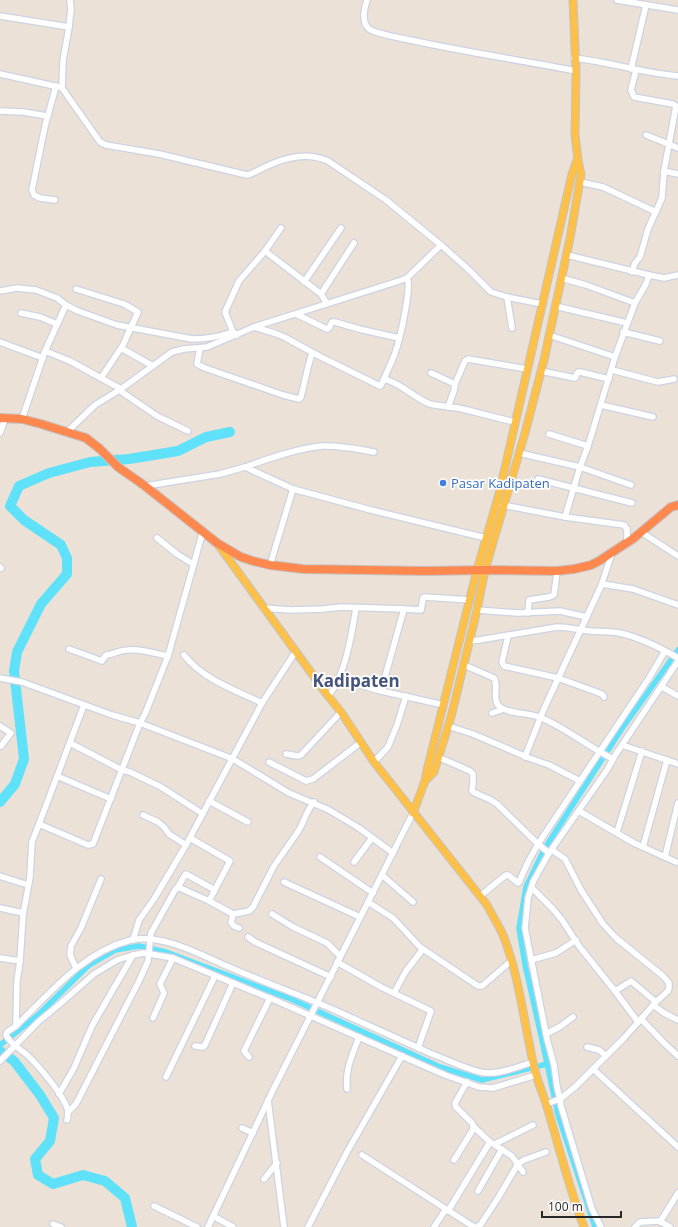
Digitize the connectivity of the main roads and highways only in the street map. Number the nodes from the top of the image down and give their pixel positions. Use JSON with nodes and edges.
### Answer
{"nodes":[{"id":1,"x":573,"y":0,"type":"edge"},
{"id":2,"x":578,"y":160,"type":"junction"},
{"id":3,"x":559,"y":235,"type":"junction"},
{"id":4,"x":570,"y":238,"type":"junction"},
{"id":5,"x":541,"y":312,"type":"junction"},
{"id":6,"x":553,"y":315,"type":"junction"},
{"id":7,"x":530,"y":356,"type":"junction"},
{"id":8,"x":544,"y":360,"type":"junction"},
{"id":9,"x":3,"y":418,"type":"edge"},
{"id":10,"x":674,"y":506,"type":"edge"},
{"id":11,"x":217,"y":543,"type":"junction"},
{"id":12,"x":481,"y":570,"type":"junction"},
{"id":13,"x":425,"y":781,"type":"junction"},
{"id":14,"x":413,"y":813,"type":"junction"},
{"id":15,"x":584,"y":1227,"type":"edge"}],
"edges":[{"from":1,"to":2,"type":"main road"},
{"from":2,"to":3,"type":"main road"},
{"from":2,"to":4,"type":"main road"},
{"from":3,"to":4,"type":"main road"},
{"from":3,"to":5,"type":"main road"},
{"from":4,"to":6,"type":"main road"},
{"from":5,"to":6,"type":"main road"},
{"from":5,"to":7,"type":"main road"},
{"from":6,"to":8,"type":"main road"},
{"from":7,"to":8,"type":"main road"},
{"from":7,"to":12,"type":"main road"},
{"from":8,"to":12,"type":"main road"},
{"from":9,"to":11,"type":"highway"},
{"from":10,"to":12,"type":"highway"},
{"from":11,"to":12,"type":"highway"},
{"from":11,"to":14,"type":"main road"},
{"from":12,"to":13,"type":"main road"},
{"from":12,"to":13,"type":"main road"},
{"from":13,"to":14,"type":"main road"},
{"from":14,"to":15,"type":"main road"}]}
